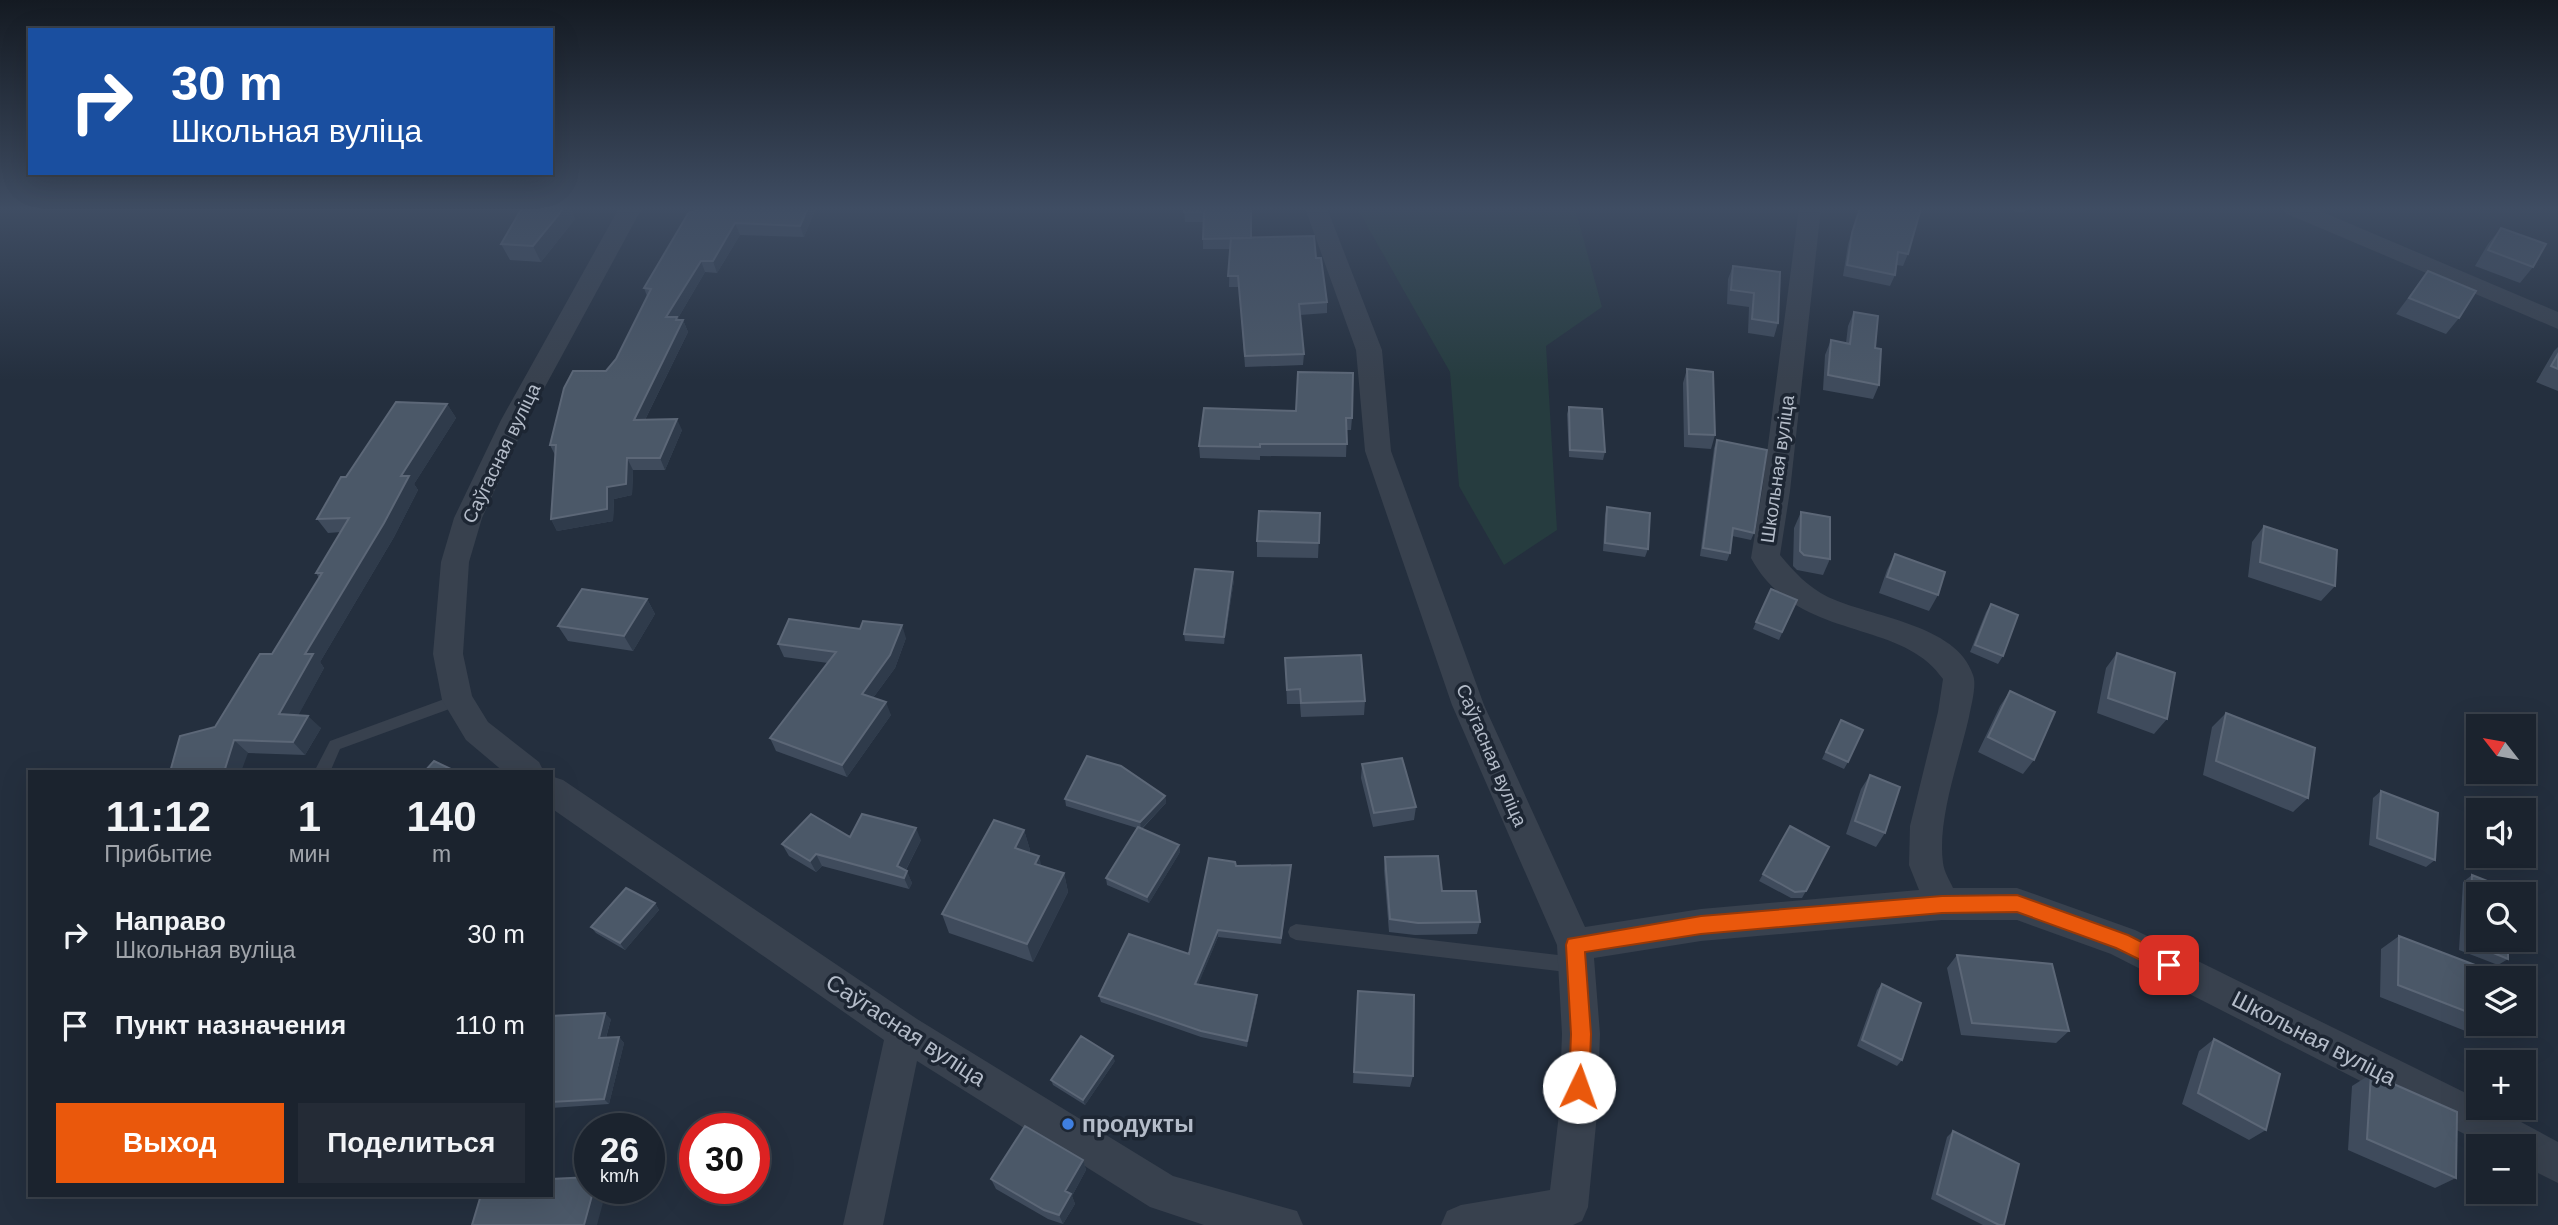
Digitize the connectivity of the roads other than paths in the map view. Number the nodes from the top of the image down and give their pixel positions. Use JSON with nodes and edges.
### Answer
{"nodes":[{"id":1,"x":599,"y":265,"type":"edge"},
{"id":2,"x":1337,"y":265,"type":"edge"},
{"id":3,"x":1803,"y":265,"type":"edge"},
{"id":4,"x":2427,"y":265,"type":"edge"},
{"id":5,"x":2558,"y":321,"type":"edge"},
{"id":6,"x":458,"y":700,"type":"junction"},
{"id":7,"x":322,"y":770,"type":"edge"},
{"id":8,"x":526,"y":770,"type":"edge"},
{"id":9,"x":553,"y":791,"type":"edge"},
{"id":10,"x":1942,"y":904,"type":"junction"},
{"id":11,"x":1296,"y":932,"type":"dead end"},
{"id":12,"x":1576,"y":955,"type":"junction"},
{"id":13,"x":904,"y":1032,"type":"junction"},
{"id":14,"x":2558,"y":1163,"type":"edge"},
{"id":15,"x":1567,"y":1216,"type":"edge"},
{"id":16,"x":863,"y":1225,"type":"edge"},
{"id":17,"x":1283,"y":1225,"type":"edge"},
{"id":18,"x":1461,"y":1225,"type":"edge"}],
"edges":[{"from":1,"to":6,"type":"street","name":"Саўгасная вуліца"},
{"from":2,"to":12,"type":"street","name":"Саўгасная вуліца"},
{"from":3,"to":10,"type":"street","name":"Школьная вуліца"},
{"from":4,"to":5,"type":"street"},
{"from":6,"to":7,"type":"lane"},
{"from":6,"to":8,"type":"street","name":"Саўгасная вуліца"},
{"from":9,"to":13,"type":"street","name":"Саўгасная вуліца"},
{"from":10,"to":12,"type":"street","name":"Школьная вуліца"},
{"from":10,"to":14,"type":"street","name":"Школьная вуліца"},
{"from":11,"to":12,"type":"lane"},
{"from":12,"to":15,"type":"street","name":"Саўгасная вуліца"},
{"from":13,"to":16,"type":"street"},
{"from":13,"to":17,"type":"street","name":"Саўгасная вуліца"},
{"from":15,"to":18,"type":"street","name":"Саўгасная вуліца"}]}
